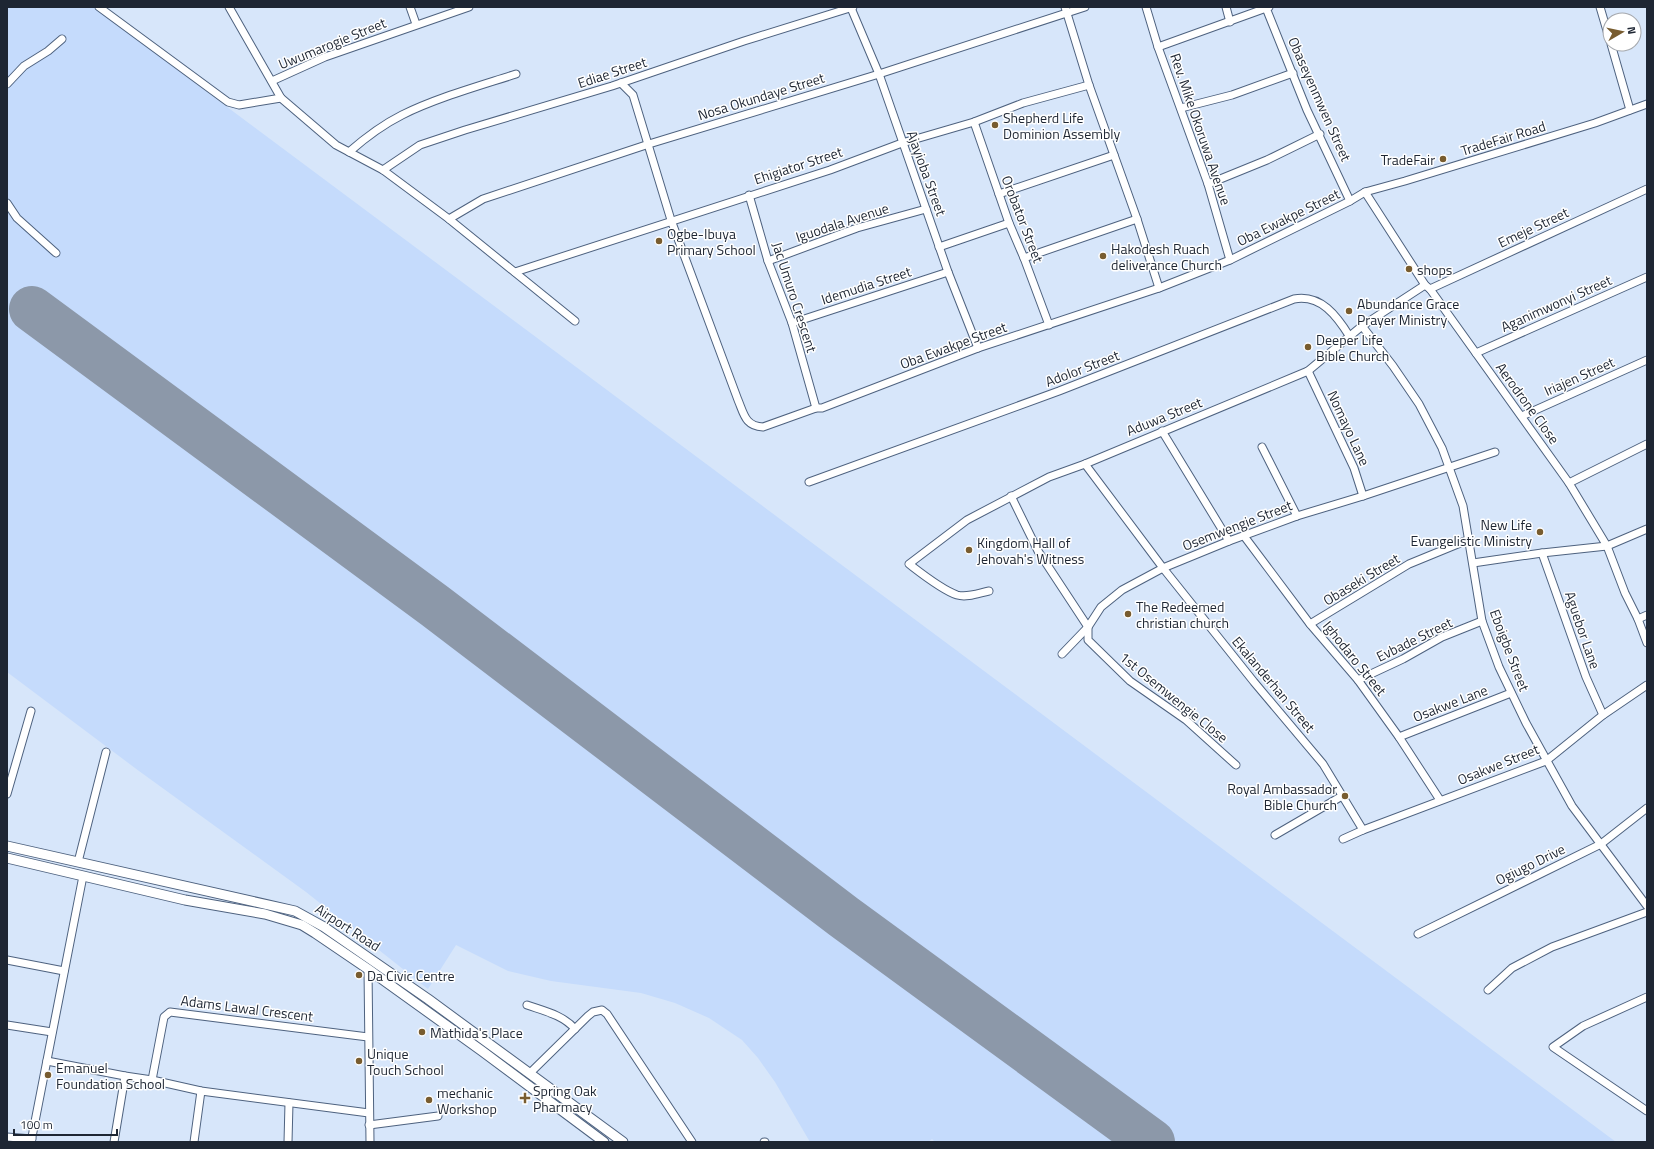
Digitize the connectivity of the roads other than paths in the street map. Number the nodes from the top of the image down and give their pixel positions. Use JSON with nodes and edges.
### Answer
{"nodes":[{"id":1,"x":99,"y":7,"type":"edge"},
{"id":2,"x":229,"y":7,"type":"edge"},
{"id":3,"x":410,"y":7,"type":"edge"},
{"id":4,"x":469,"y":7,"type":"edge"},
{"id":5,"x":852,"y":7,"type":"edge"},
{"id":6,"x":1085,"y":7,"type":"edge"},
{"id":7,"x":1146,"y":7,"type":"edge"},
{"id":8,"x":1226,"y":7,"type":"edge"},
{"id":9,"x":1267,"y":8,"type":"edge"},
{"id":10,"x":1066,"y":10,"type":"edge"},
{"id":11,"x":1230,"y":22,"type":"junction"},
{"id":12,"x":416,"y":24,"type":"junction"},
{"id":13,"x":62,"y":39,"type":"dead end"},
{"id":14,"x":1158,"y":47,"type":"junction"},
{"id":15,"x":1613,"y":52,"type":"edge"},
{"id":16,"x":1293,"y":72,"type":"junction"},
{"id":17,"x":516,"y":74,"type":"dead end"},
{"id":18,"x":879,"y":74,"type":"junction"},
{"id":19,"x":272,"y":81,"type":"junction"},
{"id":20,"x":621,"y":83,"type":"junction"},
{"id":21,"x":7,"y":84,"type":"edge"},
{"id":22,"x":1089,"y":85,"type":"junction"},
{"id":23,"x":282,"y":98,"type":"junction"},
{"id":24,"x":1647,"y":104,"type":"edge"},
{"id":25,"x":1181,"y":108,"type":"junction"},
{"id":26,"x":1630,"y":110,"type":"junction"},
{"id":27,"x":974,"y":122,"type":"junction"},
{"id":28,"x":1320,"y":134,"type":"junction"},
{"id":29,"x":902,"y":143,"type":"junction"},
{"id":30,"x":648,"y":144,"type":"junction"},
{"id":31,"x":349,"y":152,"type":"junction"},
{"id":32,"x":1114,"y":155,"type":"junction"},
{"id":33,"x":383,"y":170,"type":"junction"},
{"id":34,"x":1208,"y":184,"type":"junction"},
{"id":35,"x":1647,"y":189,"type":"edge"},
{"id":36,"x":1365,"y":192,"type":"junction"},
{"id":37,"x":999,"y":194,"type":"junction"},
{"id":38,"x":749,"y":195,"type":"junction"},
{"id":39,"x":1350,"y":201,"type":"junction"},
{"id":40,"x":7,"y":202,"type":"edge"},
{"id":41,"x":926,"y":209,"type":"junction"},
{"id":42,"x":449,"y":219,"type":"junction"},
{"id":43,"x":1137,"y":219,"type":"junction"},
{"id":44,"x":671,"y":220,"type":"junction"},
{"id":45,"x":1009,"y":222,"type":"junction"},
{"id":46,"x":939,"y":247,"type":"junction"},
{"id":47,"x":56,"y":253,"type":"dead end"},
{"id":48,"x":1024,"y":258,"type":"junction"},
{"id":49,"x":1230,"y":260,"type":"junction"},
{"id":50,"x":768,"y":261,"type":"junction"},
{"id":51,"x":515,"y":272,"type":"junction"},
{"id":52,"x":948,"y":272,"type":"junction"},
{"id":53,"x":1647,"y":277,"type":"edge"},
{"id":54,"x":1428,"y":287,"type":"junction"},
{"id":55,"x":1159,"y":288,"type":"junction"},
{"id":56,"x":575,"y":321,"type":"dead end"},
{"id":57,"x":792,"y":323,"type":"junction"},
{"id":58,"x":1049,"y":325,"type":"junction"},
{"id":59,"x":1362,"y":326,"type":"junction"},
{"id":60,"x":1350,"y":337,"type":"junction"},
{"id":61,"x":978,"y":348,"type":"junction"},
{"id":62,"x":1476,"y":353,"type":"junction"},
{"id":63,"x":1647,"y":360,"type":"edge"},
{"id":64,"x":1308,"y":371,"type":"junction"},
{"id":65,"x":816,"y":408,"type":"junction"},
{"id":66,"x":1522,"y":416,"type":"junction"},
{"id":67,"x":1162,"y":431,"type":"junction"},
{"id":68,"x":1647,"y":444,"type":"edge"},
{"id":69,"x":1262,"y":447,"type":"dead end"},
{"id":70,"x":1495,"y":452,"type":"dead end"},
{"id":71,"x":1086,"y":464,"type":"junction"},
{"id":72,"x":1450,"y":468,"type":"junction"},
{"id":73,"x":809,"y":482,"type":"dead end"},
{"id":74,"x":1569,"y":483,"type":"junction"},
{"id":75,"x":1011,"y":496,"type":"junction"},
{"id":76,"x":1363,"y":496,"type":"junction"},
{"id":77,"x":1297,"y":516,"type":"junction"},
{"id":78,"x":1647,"y":529,"type":"edge"},
{"id":79,"x":1244,"y":536,"type":"junction"},
{"id":80,"x":1470,"y":539,"type":"junction"},
{"id":81,"x":1229,"y":541,"type":"junction"},
{"id":82,"x":1607,"y":546,"type":"junction"},
{"id":83,"x":1542,"y":553,"type":"junction"},
{"id":84,"x":1473,"y":563,"type":"junction"},
{"id":85,"x":1163,"y":568,"type":"junction"},
{"id":86,"x":989,"y":591,"type":"dead end"},
{"id":87,"x":1647,"y":615,"type":"edge"},
{"id":88,"x":1638,"y":619,"type":"junction"},
{"id":89,"x":1482,"y":621,"type":"junction"},
{"id":90,"x":1310,"y":624,"type":"junction"},
{"id":91,"x":1088,"y":627,"type":"junction"},
{"id":92,"x":1647,"y":642,"type":"edge"},
{"id":93,"x":1062,"y":654,"type":"dead end"},
{"id":94,"x":1358,"y":680,"type":"junction"},
{"id":95,"x":1647,"y":685,"type":"edge"},
{"id":96,"x":1511,"y":693,"type":"junction"},
{"id":97,"x":30,"y":711,"type":"dead end"},
{"id":98,"x":1603,"y":715,"type":"junction"},
{"id":99,"x":1399,"y":737,"type":"junction"},
{"id":100,"x":106,"y":752,"type":"dead end"},
{"id":101,"x":1546,"y":761,"type":"junction"},
{"id":102,"x":1236,"y":766,"type":"dead end"},
{"id":103,"x":7,"y":794,"type":"edge"},
{"id":104,"x":1342,"y":796,"type":"junction"},
{"id":105,"x":1440,"y":800,"type":"junction"},
{"id":106,"x":1647,"y":808,"type":"edge"},
{"id":107,"x":1363,"y":830,"type":"junction"},
{"id":108,"x":1275,"y":835,"type":"dead end"},
{"id":109,"x":1343,"y":839,"type":"dead end"},
{"id":110,"x":1601,"y":844,"type":"junction"},
{"id":111,"x":7,"y":846,"type":"edge"},
{"id":112,"x":7,"y":858,"type":"edge"},
{"id":113,"x":78,"y":862,"type":"junction"},
{"id":114,"x":83,"y":876,"type":"junction"},
{"id":115,"x":1647,"y":906,"type":"edge"},
{"id":116,"x":1647,"y":912,"type":"edge"},
{"id":117,"x":1418,"y":934,"type":"dead end"},
{"id":118,"x":7,"y":960,"type":"edge"},
{"id":119,"x":368,"y":969,"type":"junction"},
{"id":120,"x":64,"y":971,"type":"junction"},
{"id":121,"x":1488,"y":990,"type":"dead end"},
{"id":122,"x":1647,"y":997,"type":"edge"},
{"id":123,"x":527,"y":1005,"type":"dead end"},
{"id":124,"x":7,"y":1026,"type":"edge"},
{"id":125,"x":575,"y":1029,"type":"junction"},
{"id":126,"x":52,"y":1032,"type":"junction"},
{"id":127,"x":368,"y":1036,"type":"junction"},
{"id":128,"x":488,"y":1043,"type":"junction"},
{"id":129,"x":482,"y":1051,"type":"junction"},
{"id":130,"x":47,"y":1061,"type":"junction"},
{"id":131,"x":530,"y":1074,"type":"junction"},
{"id":132,"x":125,"y":1076,"type":"junction"},
{"id":133,"x":152,"y":1080,"type":"junction"},
{"id":134,"x":201,"y":1091,"type":"junction"},
{"id":135,"x":289,"y":1104,"type":"junction"},
{"id":136,"x":1647,"y":1111,"type":"edge"},
{"id":137,"x":369,"y":1113,"type":"junction"},
{"id":138,"x":438,"y":1116,"type":"dead end"},
{"id":139,"x":370,"y":1125,"type":"junction"},
{"id":140,"x":7,"y":1137,"type":"edge"},
{"id":141,"x":31,"y":1140,"type":"edge"},
{"id":142,"x":114,"y":1142,"type":"edge"},
{"id":143,"x":194,"y":1142,"type":"edge"},
{"id":144,"x":288,"y":1142,"type":"edge"},
{"id":145,"x":370,"y":1142,"type":"edge"},
{"id":146,"x":604,"y":1142,"type":"edge"},
{"id":147,"x":623,"y":1142,"type":"edge"},
{"id":148,"x":692,"y":1142,"type":"edge"}],
"edges":[{"from":1,"to":23,"type":"street"},
{"from":2,"to":19,"type":"street"},
{"from":3,"to":12,"type":"street"},
{"from":4,"to":12,"type":"street","name":"Uwumarogie Street"},
{"from":5,"to":18,"type":"street","name":"Ajayioba Street"},
{"from":5,"to":20,"type":"street","name":"Ediae Street"},
{"from":6,"to":10,"type":"street","name":"Nosa Okundaye Street"},
{"from":7,"to":14,"type":"street","name":"Rev. Mike Okoruwa Avenue"},
{"from":8,"to":11,"type":"street"},
{"from":9,"to":11,"type":"street"},
{"from":9,"to":16,"type":"street","name":"Obaseyenmwen Street"},
{"from":10,"to":18,"type":"street","name":"Nosa Okundaye Street"},
{"from":10,"to":22,"type":"street"},
{"from":11,"to":14,"type":"street"},
{"from":12,"to":19,"type":"street","name":"Uwumarogie Street"},
{"from":13,"to":21,"type":"street"},
{"from":14,"to":25,"type":"street","name":"Rev. Mike Okoruwa Avenue"},
{"from":15,"to":26,"type":"street"},
{"from":16,"to":25,"type":"street"},
{"from":16,"to":28,"type":"street","name":"Obaseyenmwen Street"},
{"from":17,"to":31,"type":"street"},
{"from":18,"to":29,"type":"street","name":"Ajayioba Street"},
{"from":18,"to":30,"type":"street","name":"Nosa Okundaye Street"},
{"from":19,"to":23,"type":"street"},
{"from":20,"to":30,"type":"street"},
{"from":20,"to":33,"type":"street","name":"Ediae Street"},
{"from":22,"to":27,"type":"street","name":"Ehigiator Street"},
{"from":22,"to":32,"type":"street"},
{"from":23,"to":31,"type":"street"},
{"from":24,"to":26,"type":"street","name":"TradeFair Road"},
{"from":25,"to":34,"type":"street","name":"Rev. Mike Okoruwa Avenue"},
{"from":26,"to":36,"type":"street","name":"TradeFair Road"},
{"from":27,"to":29,"type":"street","name":"Ehigiator Street"},
{"from":27,"to":37,"type":"street","name":"Orobator Street"},
{"from":28,"to":34,"type":"street"},
{"from":28,"to":39,"type":"street","name":"Obaseyenmwen Street"},
{"from":29,"to":38,"type":"street","name":"Ehigiator Street"},
{"from":29,"to":41,"type":"street","name":"Ajayioba Street"},
{"from":30,"to":42,"type":"street","name":"Nosa Okundaye Street"},
{"from":30,"to":44,"type":"street"},
{"from":31,"to":33,"type":"street"},
{"from":32,"to":37,"type":"street"},
{"from":32,"to":43,"type":"street"},
{"from":33,"to":42,"type":"street"},
{"from":34,"to":49,"type":"street","name":"Rev. Mike Okoruwa Avenue"},
{"from":35,"to":54,"type":"street","name":"Emeje Street"},
{"from":36,"to":39,"type":"street","name":"Oba Ewakpe Street"},
{"from":36,"to":54,"type":"street","name":"Aerodrone Close"},
{"from":37,"to":45,"type":"street","name":"Orobator Street"},
{"from":38,"to":44,"type":"street","name":"Ehigiator Street"},
{"from":38,"to":50,"type":"street","name":"Jac Umuro Crescent"},
{"from":39,"to":49,"type":"street","name":"Oba Ewakpe Street"},
{"from":40,"to":47,"type":"street"},
{"from":41,"to":46,"type":"street","name":"Ajayioba Street"},
{"from":41,"to":50,"type":"street","name":"Iguodala Avenue"},
{"from":42,"to":51,"type":"street"},
{"from":43,"to":48,"type":"street"},
{"from":43,"to":55,"type":"street"},
{"from":44,"to":51,"type":"street","name":"Ehigiator Street"},
{"from":44,"to":65,"type":"street","name":"Oba Ewakpe Street"},
{"from":45,"to":46,"type":"street"},
{"from":45,"to":48,"type":"street","name":"Orobator Street"},
{"from":46,"to":52,"type":"street","name":"Ajayioba Street"},
{"from":48,"to":58,"type":"street","name":"Orobator Street"},
{"from":49,"to":55,"type":"street","name":"Oba Ewakpe Street"},
{"from":50,"to":57,"type":"street","name":"Jac Umuro Crescent"},
{"from":51,"to":56,"type":"street"},
{"from":52,"to":57,"type":"street","name":"Idemudia Street"},
{"from":52,"to":61,"type":"street","name":"Ajayioba Street"},
{"from":53,"to":62,"type":"street","name":"Aganimwonyi Street"},
{"from":54,"to":59,"type":"street","name":"Aduwa Street"},
{"from":54,"to":62,"type":"street","name":"Aerodrone Close"},
{"from":55,"to":58,"type":"street","name":"Oba Ewakpe Street"},
{"from":57,"to":65,"type":"street","name":"Jac Umuro Crescent"},
{"from":58,"to":61,"type":"street","name":"Oba Ewakpe Street"},
{"from":59,"to":60,"type":"street","name":"Aduwa Street"},
{"from":59,"to":72,"type":"street","name":"Eboigbe Street"},
{"from":60,"to":64,"type":"street","name":"Aduwa Street"},
{"from":60,"to":73,"type":"street","name":"Adolor Street"},
{"from":61,"to":65,"type":"street","name":"Oba Ewakpe Street"},
{"from":62,"to":66,"type":"street","name":"Aerodrone Close"},
{"from":63,"to":66,"type":"street","name":"Iriajen Street"},
{"from":64,"to":67,"type":"street","name":"Aduwa Street"},
{"from":64,"to":76,"type":"street","name":"Nomayo Lane"},
{"from":66,"to":74,"type":"street","name":"Aerodrone Close"},
{"from":67,"to":71,"type":"street","name":"Aduwa Street"},
{"from":67,"to":81,"type":"street"},
{"from":68,"to":74,"type":"street"},
{"from":69,"to":77,"type":"street"},
{"from":70,"to":72,"type":"street","name":"Osemwengie Street"},
{"from":71,"to":75,"type":"street","name":"Aduwa Street"},
{"from":71,"to":85,"type":"street","name":"Ekalanderhan Street"},
{"from":72,"to":76,"type":"street","name":"Osemwengie Street"},
{"from":72,"to":80,"type":"street","name":"Eboigbe Street"},
{"from":74,"to":82,"type":"street","name":"Aerodrone Close"},
{"from":75,"to":86,"type":"street","name":"Aduwa Street"},
{"from":75,"to":91,"type":"street","name":"1st Osemwengie Close"},
{"from":76,"to":77,"type":"street","name":"Osemwengie Street"},
{"from":77,"to":79,"type":"street","name":"Osemwengie Street"},
{"from":78,"to":82,"type":"street"},
{"from":79,"to":81,"type":"street","name":"Osemwengie Street"},
{"from":79,"to":90,"type":"street","name":"Ighodaro Street"},
{"from":80,"to":84,"type":"street","name":"Eboigbe Street"},
{"from":80,"to":90,"type":"street","name":"Obaseki Street"},
{"from":81,"to":85,"type":"street","name":"Osemwengie Street"},
{"from":82,"to":83,"type":"street"},
{"from":82,"to":88,"type":"street","name":"Aerodrone Close"},
{"from":83,"to":84,"type":"street"},
{"from":83,"to":98,"type":"street","name":"Aguebor Lane"},
{"from":84,"to":89,"type":"street","name":"Eboigbe Street"},
{"from":85,"to":91,"type":"street","name":"Osemwengie Street"},
{"from":85,"to":104,"type":"street","name":"Ekalanderhan Street"},
{"from":87,"to":88,"type":"street"},
{"from":88,"to":92,"type":"street","name":"Aerodrone Close"},
{"from":89,"to":94,"type":"street","name":"Evbade Street"},
{"from":89,"to":96,"type":"street","name":"Eboigbe Street"},
{"from":90,"to":94,"type":"street","name":"Ighodaro Street"},
{"from":91,"to":93,"type":"street","name":"Osemwengie Street"},
{"from":91,"to":102,"type":"street","name":"1st Osemwengie Close"},
{"from":94,"to":99,"type":"street","name":"Ighodaro Street"},
{"from":95,"to":98,"type":"street","name":"Osakwe Street"},
{"from":96,"to":99,"type":"street","name":"Osakwe Lane"},
{"from":96,"to":101,"type":"street","name":"Eboigbe Street"},
{"from":97,"to":103,"type":"street"},
{"from":98,"to":101,"type":"street","name":"Osakwe Street"},
{"from":99,"to":105,"type":"street","name":"Ighodaro Street"},
{"from":100,"to":113,"type":"street"},
{"from":101,"to":105,"type":"street","name":"Osakwe Street"},
{"from":101,"to":110,"type":"street","name":"Eboigbe Street"},
{"from":104,"to":107,"type":"street","name":"Ekalanderhan Street"},
{"from":104,"to":108,"type":"street"},
{"from":105,"to":107,"type":"street","name":"Osakwe Street"},
{"from":106,"to":110,"type":"street","name":"Ogiugo Drive"},
{"from":107,"to":109,"type":"street","name":"Osakwe Street"},
{"from":110,"to":115,"type":"street","name":"Eboigbe Street"},
{"from":110,"to":117,"type":"street","name":"Ogiugo Drive"},
{"from":111,"to":113,"type":"main road","name":"Airport Road"},
{"from":112,"to":114,"type":"main road","name":"Airport Road"},
{"from":113,"to":128,"type":"main road","name":"Airport Road"},
{"from":114,"to":119,"type":"main road","name":"Airport Road"},
{"from":114,"to":120,"type":"street"},
{"from":116,"to":121,"type":"street"},
{"from":118,"to":120,"type":"street"},
{"from":119,"to":127,"type":"street"},
{"from":119,"to":129,"type":"main road","name":"Airport Road"},
{"from":120,"to":126,"type":"street"},
{"from":122,"to":136,"type":"street"},
{"from":123,"to":125,"type":"street"},
{"from":124,"to":126,"type":"street"},
{"from":125,"to":131,"type":"street"},
{"from":125,"to":148,"type":"street"},
{"from":126,"to":130,"type":"street"},
{"from":127,"to":133,"type":"street","name":"Adams Lawal Crescent"},
{"from":127,"to":137,"type":"street"},
{"from":128,"to":129,"type":"main road"},
{"from":128,"to":131,"type":"main road","name":"Airport Road"},
{"from":129,"to":146,"type":"main road","name":"Airport Road"},
{"from":130,"to":132,"type":"street"},
{"from":130,"to":141,"type":"street"},
{"from":131,"to":147,"type":"main road","name":"Airport Road"},
{"from":132,"to":133,"type":"street"},
{"from":132,"to":142,"type":"street"},
{"from":133,"to":134,"type":"street"},
{"from":134,"to":135,"type":"street"},
{"from":134,"to":143,"type":"street"},
{"from":135,"to":137,"type":"street"},
{"from":135,"to":144,"type":"street"},
{"from":137,"to":139,"type":"street"},
{"from":138,"to":139,"type":"street"},
{"from":139,"to":145,"type":"street"},
{"from":140,"to":141,"type":"street"}]}
